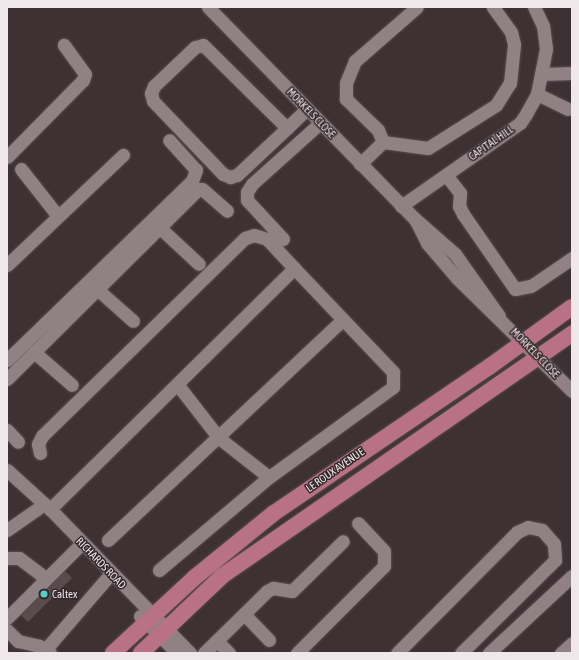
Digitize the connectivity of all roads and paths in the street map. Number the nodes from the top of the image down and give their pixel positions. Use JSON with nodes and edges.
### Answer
{"nodes":[{"id":1,"x":208,"y":7,"type":"edge"},
{"id":2,"x":417,"y":7,"type":"edge"},
{"id":3,"x":493,"y":7,"type":"edge"},
{"id":4,"x":534,"y":7,"type":"edge"},
{"id":5,"x":64,"y":45,"type":"dead end"},
{"id":6,"x":572,"y":73,"type":"edge"},
{"id":7,"x":543,"y":74,"type":"junction"},
{"id":8,"x":537,"y":94,"type":"junction"},
{"id":9,"x":307,"y":109,"type":"junction"},
{"id":10,"x":568,"y":109,"type":"dead end"},
{"id":11,"x":320,"y":123,"type":"junction"},
{"id":12,"x":287,"y":128,"type":"junction"},
{"id":13,"x":169,"y":140,"type":"dead end"},
{"id":14,"x":384,"y":142,"type":"junction"},
{"id":15,"x":123,"y":155,"type":"dead end"},
{"id":16,"x":7,"y":157,"type":"edge"},
{"id":17,"x":360,"y":164,"type":"junction"},
{"id":18,"x":21,"y":169,"type":"dead end"},
{"id":19,"x":446,"y":175,"type":"junction"},
{"id":20,"x":401,"y":206,"type":"junction"},
{"id":21,"x":227,"y":210,"type":"dead end"},
{"id":22,"x":58,"y":216,"type":"junction"},
{"id":23,"x":159,"y":227,"type":"junction"},
{"id":24,"x":283,"y":239,"type":"dead end"},
{"id":25,"x":572,"y":258,"type":"edge"},
{"id":26,"x":199,"y":264,"type":"dead end"},
{"id":27,"x":7,"y":265,"type":"edge"},
{"id":28,"x":294,"y":268,"type":"junction"},
{"id":29,"x":97,"y":288,"type":"junction"},
{"id":30,"x":572,"y":307,"type":"edge"},
{"id":31,"x":342,"y":320,"type":"junction"},
{"id":32,"x":133,"y":321,"type":"dead end"},
{"id":33,"x":572,"y":334,"type":"edge"},
{"id":34,"x":523,"y":341,"type":"junction"},
{"id":35,"x":34,"y":352,"type":"junction"},
{"id":36,"x":540,"y":358,"type":"junction"},
{"id":37,"x":7,"y":360,"type":"edge"},
{"id":38,"x":7,"y":379,"type":"edge"},
{"id":39,"x":177,"y":384,"type":"junction"},
{"id":40,"x":72,"y":385,"type":"dead end"},
{"id":41,"x":572,"y":391,"type":"edge"},
{"id":42,"x":7,"y":430,"type":"edge"},
{"id":43,"x":219,"y":438,"type":"junction"},
{"id":44,"x":18,"y":442,"type":"dead end"},
{"id":45,"x":40,"y":453,"type":"dead end"},
{"id":46,"x":9,"y":472,"type":"edge"},
{"id":47,"x":269,"y":477,"type":"junction"},
{"id":48,"x":44,"y":508,"type":"junction"},
{"id":49,"x":358,"y":523,"type":"dead end"},
{"id":50,"x":7,"y":530,"type":"edge"},
{"id":51,"x":108,"y":540,"type":"dead end"},
{"id":52,"x":343,"y":540,"type":"dead end"},
{"id":53,"x":79,"y":546,"type":"junction"},
{"id":54,"x":7,"y":558,"type":"edge"},
{"id":55,"x":159,"y":570,"type":"dead end"},
{"id":56,"x":572,"y":576,"type":"edge"},
{"id":57,"x":46,"y":578,"type":"junction"},
{"id":58,"x":106,"y":579,"type":"junction"},
{"id":59,"x":244,"y":614,"type":"junction"},
{"id":60,"x":7,"y":618,"type":"edge"},
{"id":61,"x":148,"y":618,"type":"junction"},
{"id":62,"x":7,"y":630,"type":"edge"},
{"id":63,"x":163,"y":632,"type":"junction"},
{"id":64,"x":269,"y":640,"type":"dead end"},
{"id":65,"x":217,"y":641,"type":"junction"},
{"id":66,"x":572,"y":643,"type":"edge"},
{"id":67,"x":48,"y":651,"type":"edge"},
{"id":68,"x":113,"y":653,"type":"edge"},
{"id":69,"x":141,"y":653,"type":"edge"},
{"id":70,"x":177,"y":653,"type":"edge"},
{"id":71,"x":190,"y":653,"type":"edge"},
{"id":72,"x":204,"y":653,"type":"edge"},
{"id":73,"x":228,"y":653,"type":"edge"},
{"id":74,"x":297,"y":653,"type":"edge"},
{"id":75,"x":397,"y":653,"type":"edge"},
{"id":76,"x":461,"y":653,"type":"edge"},
{"id":77,"x":489,"y":653,"type":"edge"},
{"id":78,"x":561,"y":653,"type":"edge"}],
"edges":[{"from":1,"to":9,"type":"street","name":"MORKELS CLOSE"},
{"from":2,"to":14,"type":"street"},
{"from":3,"to":14,"type":"street"},
{"from":4,"to":7,"type":"street","name":"CAPITAL HILL"},
{"from":5,"to":16,"type":"street"},
{"from":6,"to":7,"type":"street"},
{"from":7,"to":8,"type":"street","name":"CAPITAL HILL"},
{"from":8,"to":10,"type":"street"},
{"from":8,"to":19,"type":"street","name":"CAPITAL HILL"},
{"from":9,"to":11,"type":"street","name":"MORKELS CLOSE"},
{"from":9,"to":12,"type":"street"},
{"from":11,"to":17,"type":"street","name":"MORKELS CLOSE"},
{"from":11,"to":24,"type":"street"},
{"from":12,"to":12,"type":"street"},
{"from":13,"to":37,"type":"street"},
{"from":14,"to":17,"type":"street"},
{"from":15,"to":22,"type":"street"},
{"from":17,"to":20,"type":"street","name":"MORKELS CLOSE"},
{"from":18,"to":22,"type":"street"},
{"from":19,"to":20,"type":"street","name":"CAPITAL HILL"},
{"from":19,"to":25,"type":"street"},
{"from":20,"to":34,"type":"street","name":"MORKELS CLOSE"},
{"from":21,"to":23,"type":"street"},
{"from":22,"to":27,"type":"street"},
{"from":23,"to":26,"type":"street"},
{"from":23,"to":29,"type":"street"},
{"from":28,"to":31,"type":"street"},
{"from":28,"to":39,"type":"street"},
{"from":28,"to":45,"type":"street"},
{"from":29,"to":32,"type":"street"},
{"from":29,"to":35,"type":"street"},
{"from":30,"to":34,"type":"main road","name":"LE ROUX AVENUE"},
{"from":31,"to":43,"type":"street"},
{"from":31,"to":47,"type":"street"},
{"from":33,"to":36,"type":"main road","name":"LE ROUX AVENUE"},
{"from":34,"to":36,"type":"street","name":"MORKELS CLOSE"},
{"from":34,"to":61,"type":"main road","name":"LE ROUX AVENUE"},
{"from":35,"to":38,"type":"street"},
{"from":35,"to":40,"type":"street"},
{"from":36,"to":41,"type":"street","name":"MORKELS CLOSE"},
{"from":36,"to":63,"type":"main road","name":"LE ROUX AVENUE"},
{"from":39,"to":43,"type":"street"},
{"from":39,"to":48,"type":"street"},
{"from":42,"to":44,"type":"street"},
{"from":43,"to":47,"type":"street"},
{"from":43,"to":51,"type":"street"},
{"from":46,"to":48,"type":"street","name":"RICHARDS ROAD"},
{"from":47,"to":55,"type":"street"},
{"from":48,"to":50,"type":"street"},
{"from":48,"to":53,"type":"street","name":"RICHARDS ROAD"},
{"from":49,"to":74,"type":"street"},
{"from":52,"to":59,"type":"street"},
{"from":53,"to":57,"type":"street"},
{"from":53,"to":58,"type":"street","name":"RICHARDS ROAD"},
{"from":53,"to":61,"type":"street","name":"RICHARDS ROAD"},
{"from":54,"to":57,"type":"street"},
{"from":56,"to":77,"type":"street"},
{"from":57,"to":60,"type":"street"},
{"from":58,"to":61,"type":"street","name":"RICHARDS ROAD"},
{"from":58,"to":67,"type":"street"},
{"from":59,"to":64,"type":"street"},
{"from":59,"to":65,"type":"street"},
{"from":61,"to":63,"type":"street","name":"RICHARDS ROAD"},
{"from":61,"to":68,"type":"main road","name":"LE ROUX AVENUE"},
{"from":62,"to":67,"type":"street"},
{"from":63,"to":69,"type":"main road","name":"LE ROUX AVENUE"},
{"from":63,"to":70,"type":"street","name":"RICHARDS ROAD"},
{"from":63,"to":71,"type":"street","name":"RICHARDS ROAD"},
{"from":65,"to":72,"type":"street"},
{"from":65,"to":73,"type":"street"},
{"from":66,"to":78,"type":"street"},
{"from":75,"to":76,"type":"street"}]}
